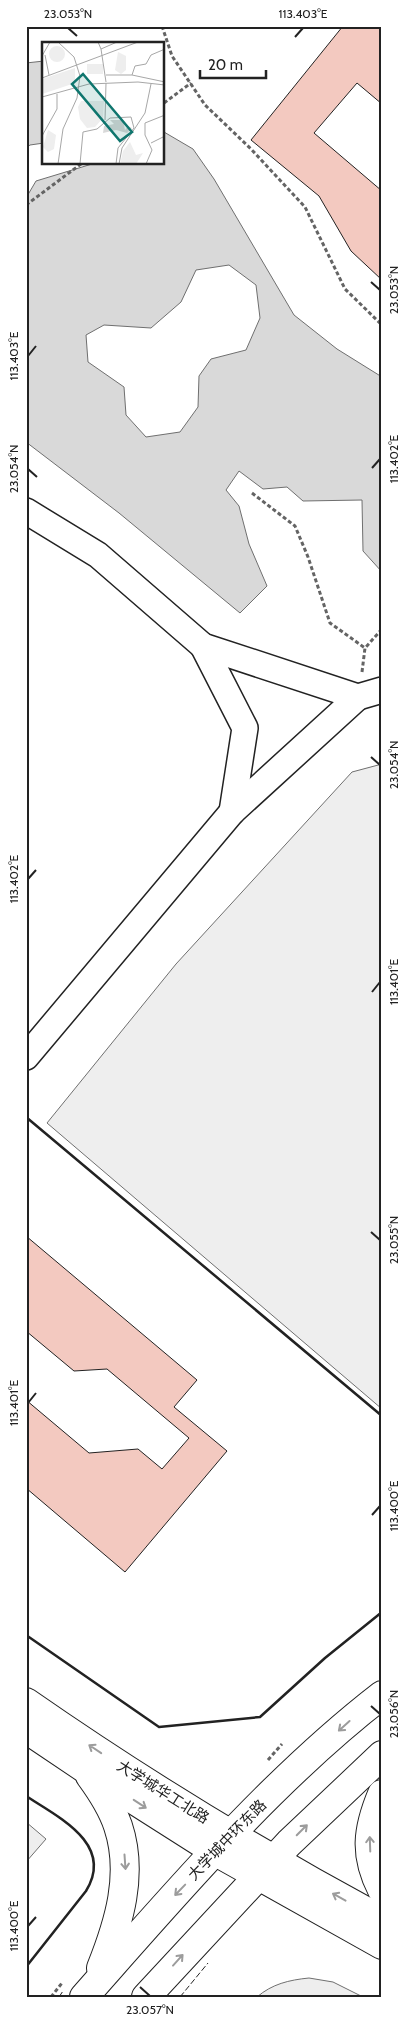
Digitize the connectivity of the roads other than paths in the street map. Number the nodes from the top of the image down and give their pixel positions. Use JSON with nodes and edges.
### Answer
{"nodes":[{"id":1,"x":26,"y":511,"type":"edge"},
{"id":2,"x":203,"y":646,"type":"junction"},
{"id":3,"x":382,"y":690,"type":"edge"},
{"id":4,"x":358,"y":697,"type":"junction"},
{"id":5,"x":232,"y":812,"type":"junction"},
{"id":6,"x":26,"y":1057,"type":"edge"},
{"id":7,"x":382,"y":1694,"type":"edge"},
{"id":8,"x":26,"y":1702,"type":"edge"},
{"id":9,"x":26,"y":1729,"type":"edge"},
{"id":10,"x":382,"y":1755,"type":"edge"},
{"id":11,"x":87,"y":1770,"type":"junction"},
{"id":12,"x":382,"y":1794,"type":"edge"},
{"id":13,"x":224,"y":1843,"type":"junction"},
{"id":14,"x":265,"y":1868,"type":"junction"},
{"id":15,"x":382,"y":1890,"type":"edge"},
{"id":16,"x":382,"y":1920,"type":"edge"},
{"id":17,"x":382,"y":1945,"type":"edge"},
{"id":18,"x":89,"y":1991,"type":"edge"},
{"id":19,"x":146,"y":1997,"type":"edge"}],
"edges":[{"from":1,"to":2,"type":"lane"},
{"from":2,"to":4,"type":"lane"},
{"from":2,"to":5,"type":"lane"},
{"from":3,"to":4,"type":"lane"},
{"from":4,"to":5,"type":"lane"},
{"from":5,"to":6,"type":"lane"},
{"from":7,"to":13,"type":"main road","name":"大学城中环东路","one_way":true},
{"from":13,"to":8,"type":"main road","name":"大学城华工北路","one_way":true},
{"from":9,"to":11,"type":"main road","name":"大学城华工北路"},
{"from":14,"to":10,"type":"main road","one_way":true},
{"from":11,"to":13,"type":"main road","name":"大学城华工北路","one_way":true},
{"from":11,"to":18,"type":"main road","one_way":true},
{"from":15,"to":12,"type":"main road","one_way":true},
{"from":13,"to":14,"type":"main road","name":"大学城华工北路"},
{"from":13,"to":18,"type":"main road","name":"大学城中环东路","one_way":true},
{"from":16,"to":14,"type":"main road","name":"大学城华工北路","one_way":true},
{"from":14,"to":17,"type":"main road","name":"大学城华工北路"},
{"from":19,"to":14,"type":"main road","one_way":true}]}
